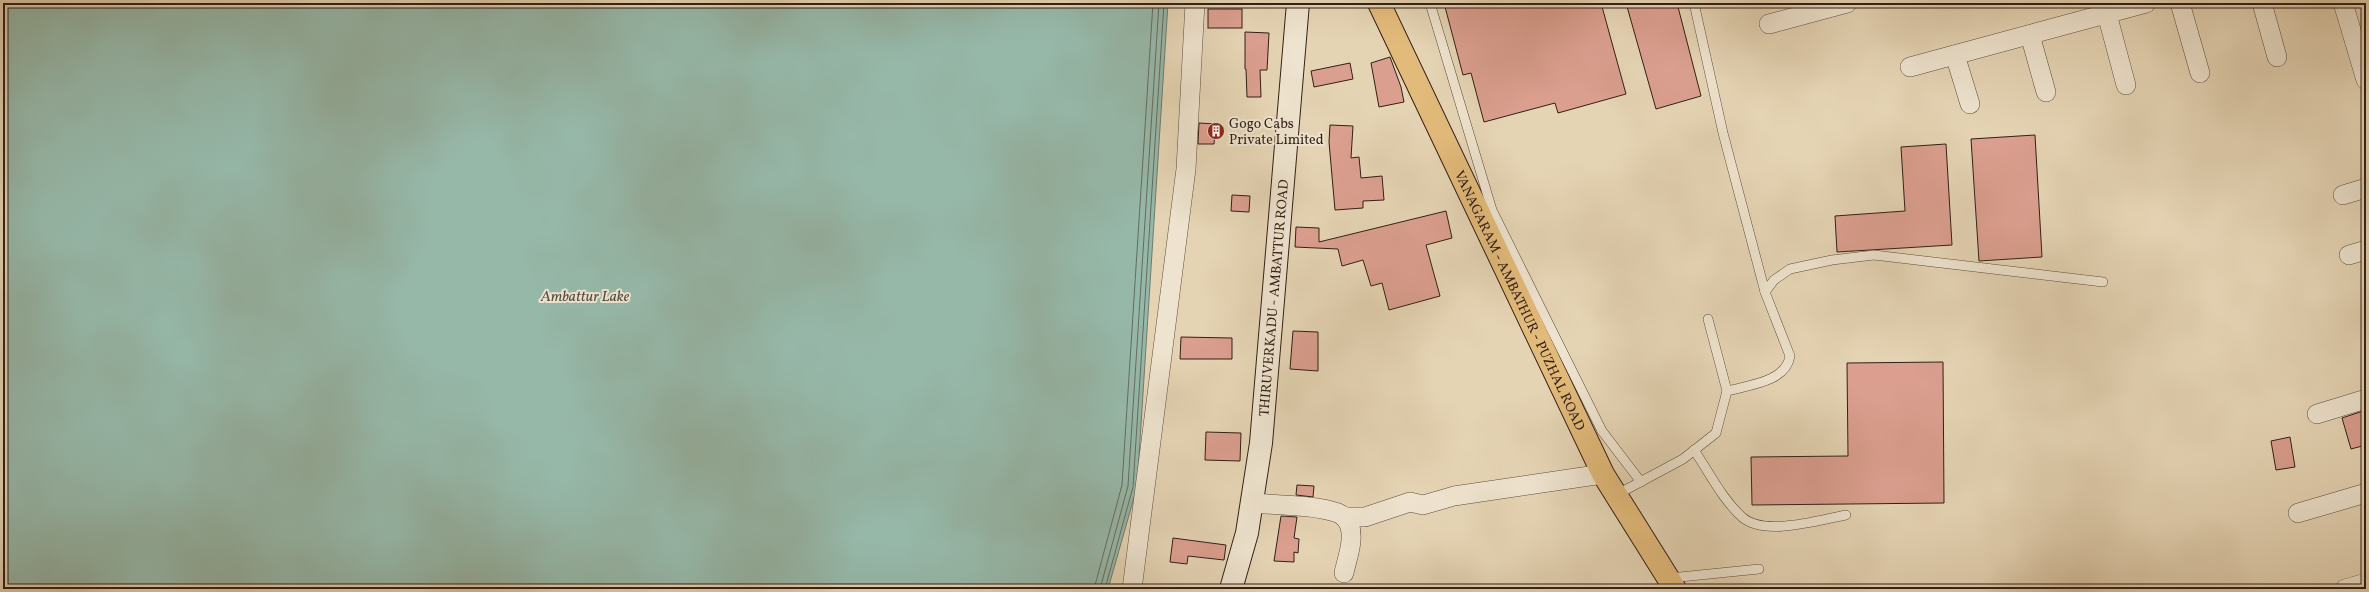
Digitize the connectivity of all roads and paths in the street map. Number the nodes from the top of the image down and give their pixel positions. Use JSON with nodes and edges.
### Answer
{"nodes":[{"id":1,"x":1195,"y":3,"type":"edge"},
{"id":2,"x":1298,"y":3,"type":"edge"},
{"id":3,"x":1380,"y":3,"type":"edge"},
{"id":4,"x":1430,"y":3,"type":"edge"},
{"id":5,"x":1694,"y":3,"type":"edge"},
{"id":6,"x":1847,"y":3,"type":"edge"},
{"id":7,"x":2146,"y":3,"type":"edge"},
{"id":8,"x":2180,"y":3,"type":"edge"},
{"id":9,"x":2262,"y":3,"type":"edge"},
{"id":10,"x":2343,"y":3,"type":"edge"},
{"id":11,"x":2106,"y":8,"type":"edge"},
{"id":12,"x":1770,"y":24,"type":"dead end"},
{"id":13,"x":2030,"y":35,"type":"junction"},
{"id":14,"x":1955,"y":55,"type":"junction"},
{"id":15,"x":2277,"y":57,"type":"dead end"},
{"id":16,"x":1910,"y":67,"type":"dead end"},
{"id":17,"x":2200,"y":73,"type":"dead end"},
{"id":18,"x":2366,"y":80,"type":"edge"},
{"id":19,"x":2126,"y":85,"type":"dead end"},
{"id":20,"x":2046,"y":92,"type":"dead end"},
{"id":21,"x":1970,"y":104,"type":"dead end"},
{"id":22,"x":2366,"y":188,"type":"edge"},
{"id":23,"x":2343,"y":195,"type":"dead end"},
{"id":24,"x":2103,"y":282,"type":"dead end"},
{"id":25,"x":1765,"y":292,"type":"junction"},
{"id":26,"x":1708,"y":319,"type":"dead end"},
{"id":27,"x":1727,"y":391,"type":"junction"},
{"id":28,"x":2366,"y":399,"type":"edge"},
{"id":29,"x":2317,"y":414,"type":"dead end"},
{"id":30,"x":1694,"y":450,"type":"junction"},
{"id":31,"x":1603,"y":474,"type":"junction"},
{"id":32,"x":1641,"y":482,"type":"junction"},
{"id":33,"x":2366,"y":493,"type":"edge"},
{"id":34,"x":1616,"y":495,"type":"junction"},
{"id":35,"x":1251,"y":503,"type":"junction"},
{"id":36,"x":2298,"y":514,"type":"dead end"},
{"id":37,"x":1846,"y":515,"type":"dead end"},
{"id":38,"x":1344,"y":517,"type":"junction"},
{"id":39,"x":1759,"y":569,"type":"dead end"},
{"id":40,"x":1344,"y":573,"type":"dead end"},
{"id":41,"x":2366,"y":583,"type":"edge"},
{"id":42,"x":1672,"y":584,"type":"edge"},
{"id":43,"x":1132,"y":589,"type":"edge"},
{"id":44,"x":1231,"y":589,"type":"edge"},
{"id":45,"x":2345,"y":589,"type":"edge"}],
"edges":[{"from":1,"to":43,"type":"street"},
{"from":2,"to":35,"type":"main road","name":"THIRUVERKADU - AMBATTUR ROAD"},
{"from":3,"to":31,"type":"main road","name":"VANAGARAM - AMBATHUR - PUZHAL ROAD"},
{"from":4,"to":32,"type":"lane"},
{"from":5,"to":25,"type":"lane"},
{"from":6,"to":12,"type":"street"},
{"from":7,"to":11,"type":"street"},
{"from":8,"to":17,"type":"street"},
{"from":9,"to":15,"type":"street"},
{"from":10,"to":18,"type":"street"},
{"from":11,"to":13,"type":"street"},
{"from":11,"to":19,"type":"street"},
{"from":13,"to":14,"type":"street"},
{"from":13,"to":20,"type":"street"},
{"from":14,"to":16,"type":"street"},
{"from":14,"to":21,"type":"street"},
{"from":22,"to":23,"type":"street"},
{"from":24,"to":25,"type":"lane"},
{"from":25,"to":27,"type":"lane"},
{"from":26,"to":27,"type":"lane"},
{"from":27,"to":30,"type":"lane"},
{"from":28,"to":29,"type":"street"},
{"from":30,"to":32,"type":"lane"},
{"from":30,"to":37,"type":"lane"},
{"from":31,"to":34,"type":"main road","name":"VANAGARAM - AMBATHUR - PUZHAL ROAD"},
{"from":31,"to":38,"type":"street"},
{"from":32,"to":34,"type":"lane"},
{"from":33,"to":36,"type":"street"},
{"from":34,"to":42,"type":"main road","name":"VANAGARAM - AMBATHUR - PUZHAL ROAD"},
{"from":35,"to":38,"type":"street"},
{"from":35,"to":44,"type":"main road","name":"THIRUVERKADU - AMBATTUR ROAD"},
{"from":38,"to":40,"type":"street"},
{"from":39,"to":42,"type":"lane"},
{"from":41,"to":45,"type":"street"}]}
